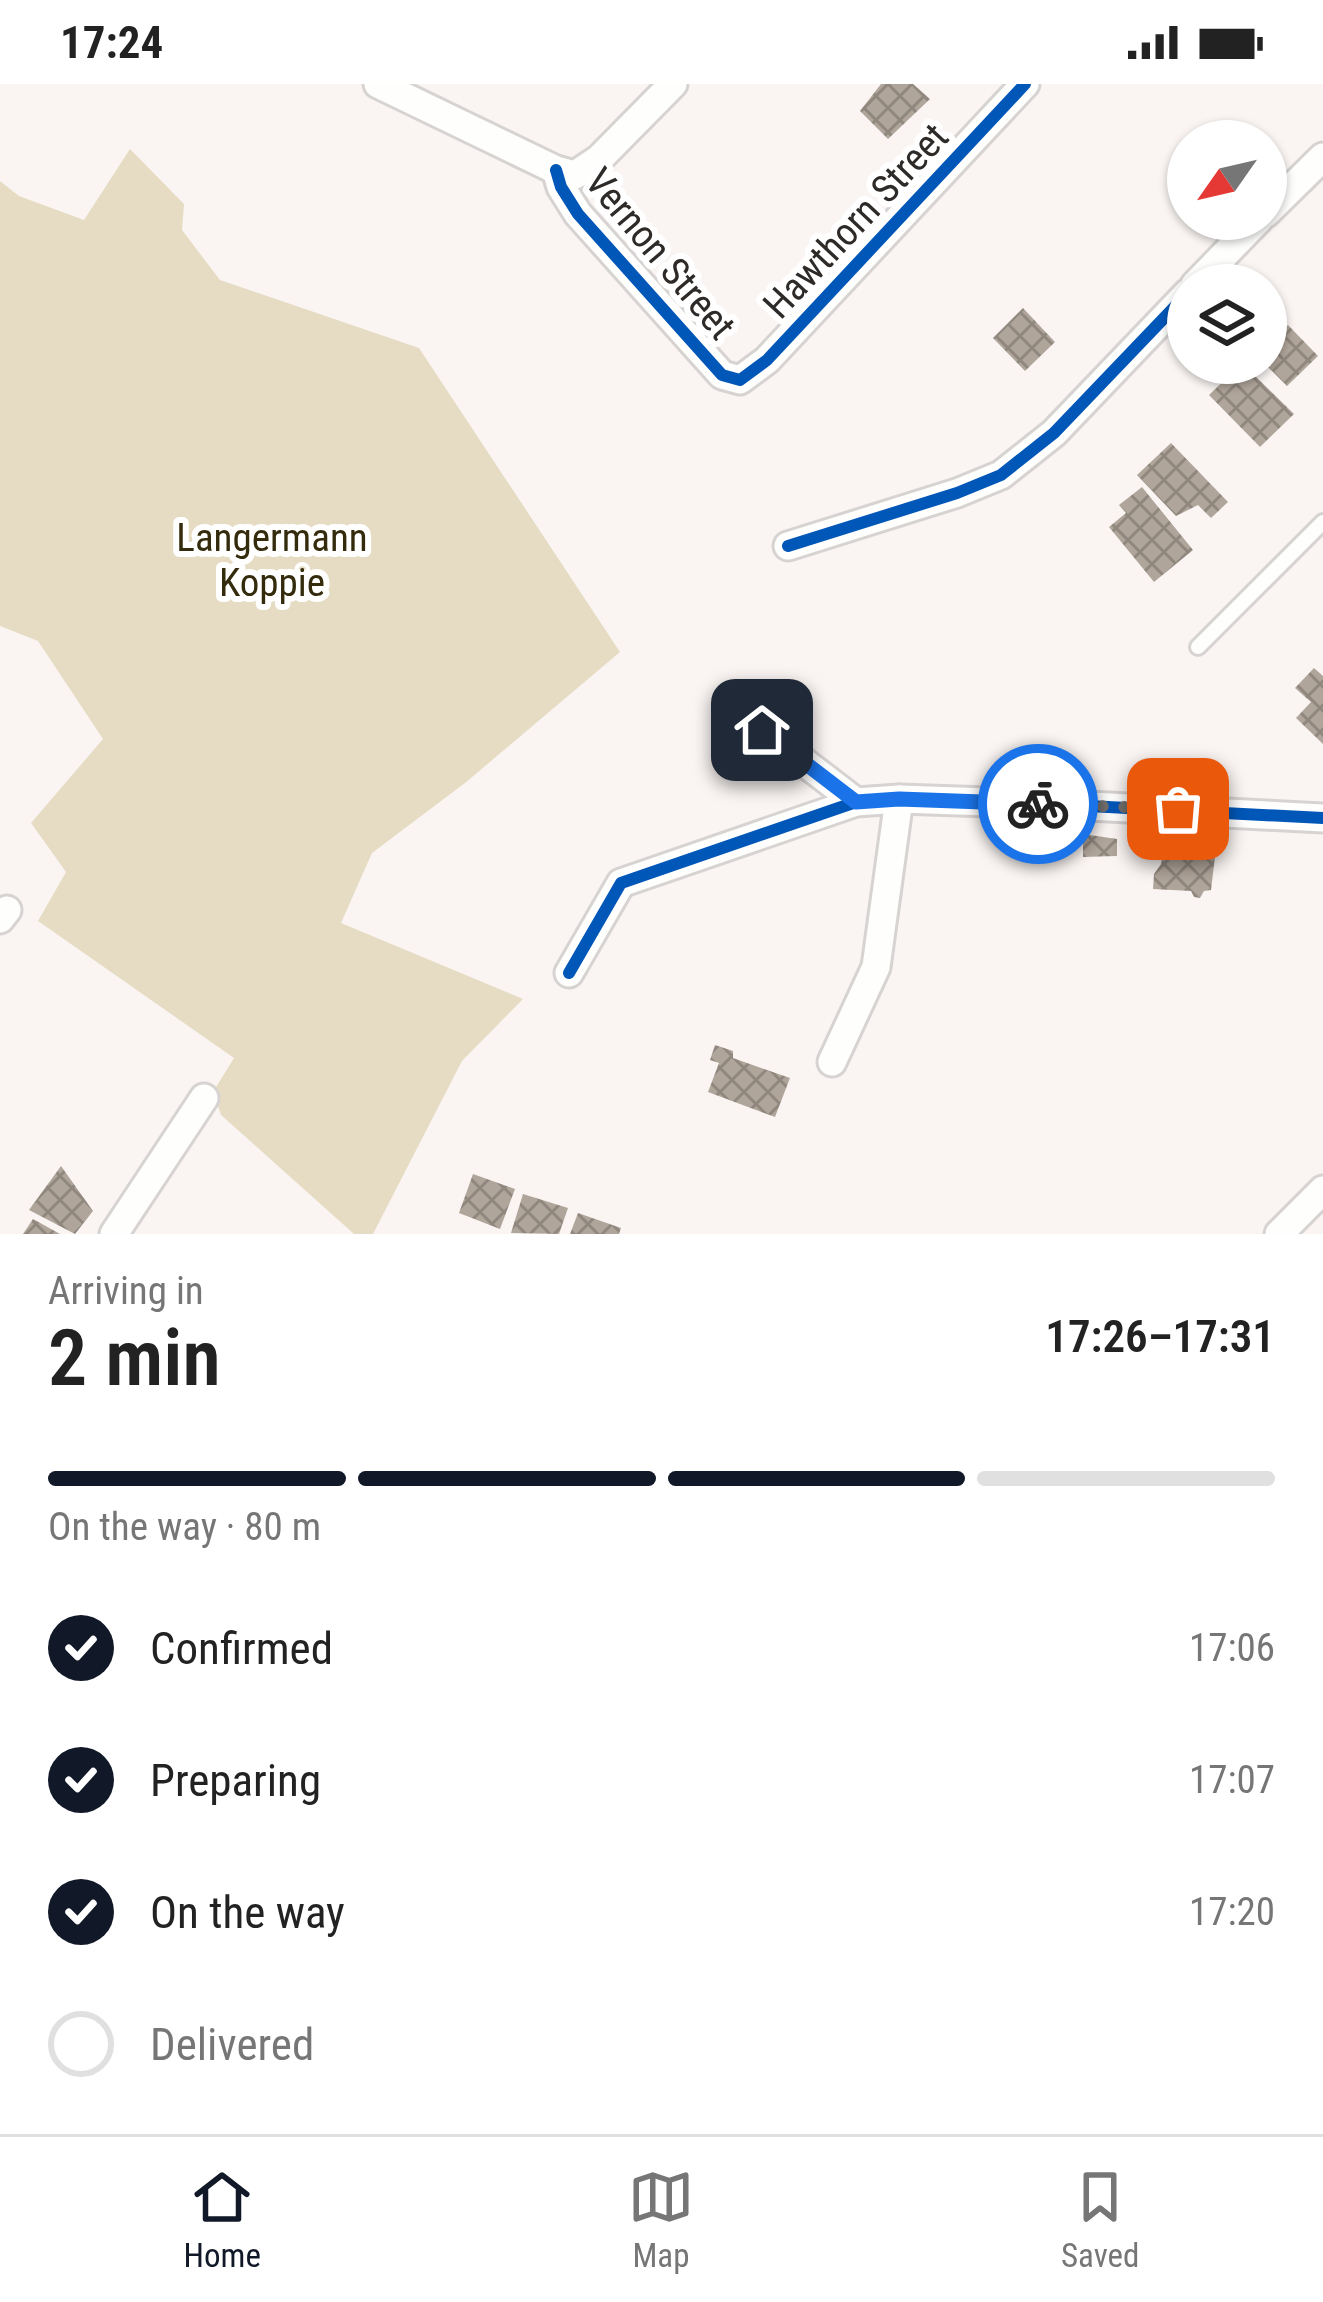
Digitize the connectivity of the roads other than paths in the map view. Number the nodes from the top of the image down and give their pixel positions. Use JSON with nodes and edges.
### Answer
{"nodes":[{"id":1,"x":378,"y":84,"type":"edge"},
{"id":2,"x":673,"y":84,"type":"edge"},
{"id":3,"x":1025,"y":84,"type":"edge"},
{"id":4,"x":1323,"y":157,"type":"edge"},
{"id":5,"x":556,"y":170,"type":"junction"},
{"id":6,"x":1287,"y":192,"type":"edge"},
{"id":7,"x":1239,"y":240,"type":"edge"},
{"id":8,"x":1216,"y":264,"type":"edge"},
{"id":9,"x":1167,"y":315,"type":"edge"},
{"id":10,"x":722,"y":375,"type":"joint"},
{"id":11,"x":1323,"y":522,"type":"edge"},
{"id":12,"x":788,"y":546,"type":"dead end"},
{"id":13,"x":1198,"y":647,"type":"dead end"},
{"id":14,"x":762,"y":730,"type":"dead end"},
{"id":15,"x":899,"y":799,"type":"junction"},
{"id":16,"x":856,"y":802,"type":"junction"},
{"id":17,"x":1323,"y":818,"type":"edge"},
{"id":18,"x":568,"y":973,"type":"dead end"},
{"id":19,"x":832,"y":1062,"type":"dead end"},
{"id":20,"x":204,"y":1098,"type":"dead end"},
{"id":21,"x":1323,"y":1190,"type":"edge"},
{"id":22,"x":114,"y":1234,"type":"edge"},
{"id":23,"x":1279,"y":1234,"type":"edge"}],
"edges":[{"from":1,"to":5,"type":"street"},
{"from":2,"to":5,"type":"street"},
{"from":3,"to":10,"type":"street","name":"Hawthorn Street"},
{"from":4,"to":6,"type":"street"},
{"from":5,"to":10,"type":"street","name":"Vernon Street"},
{"from":7,"to":8,"type":"street"},
{"from":9,"to":12,"type":"street"},
{"from":11,"to":13,"type":"lane"},
{"from":14,"to":16,"type":"street"},
{"from":15,"to":16,"type":"street"},
{"from":15,"to":17,"type":"street"},
{"from":15,"to":19,"type":"street"},
{"from":16,"to":18,"type":"street"},
{"from":20,"to":22,"type":"street"},
{"from":21,"to":23,"type":"street"}]}
